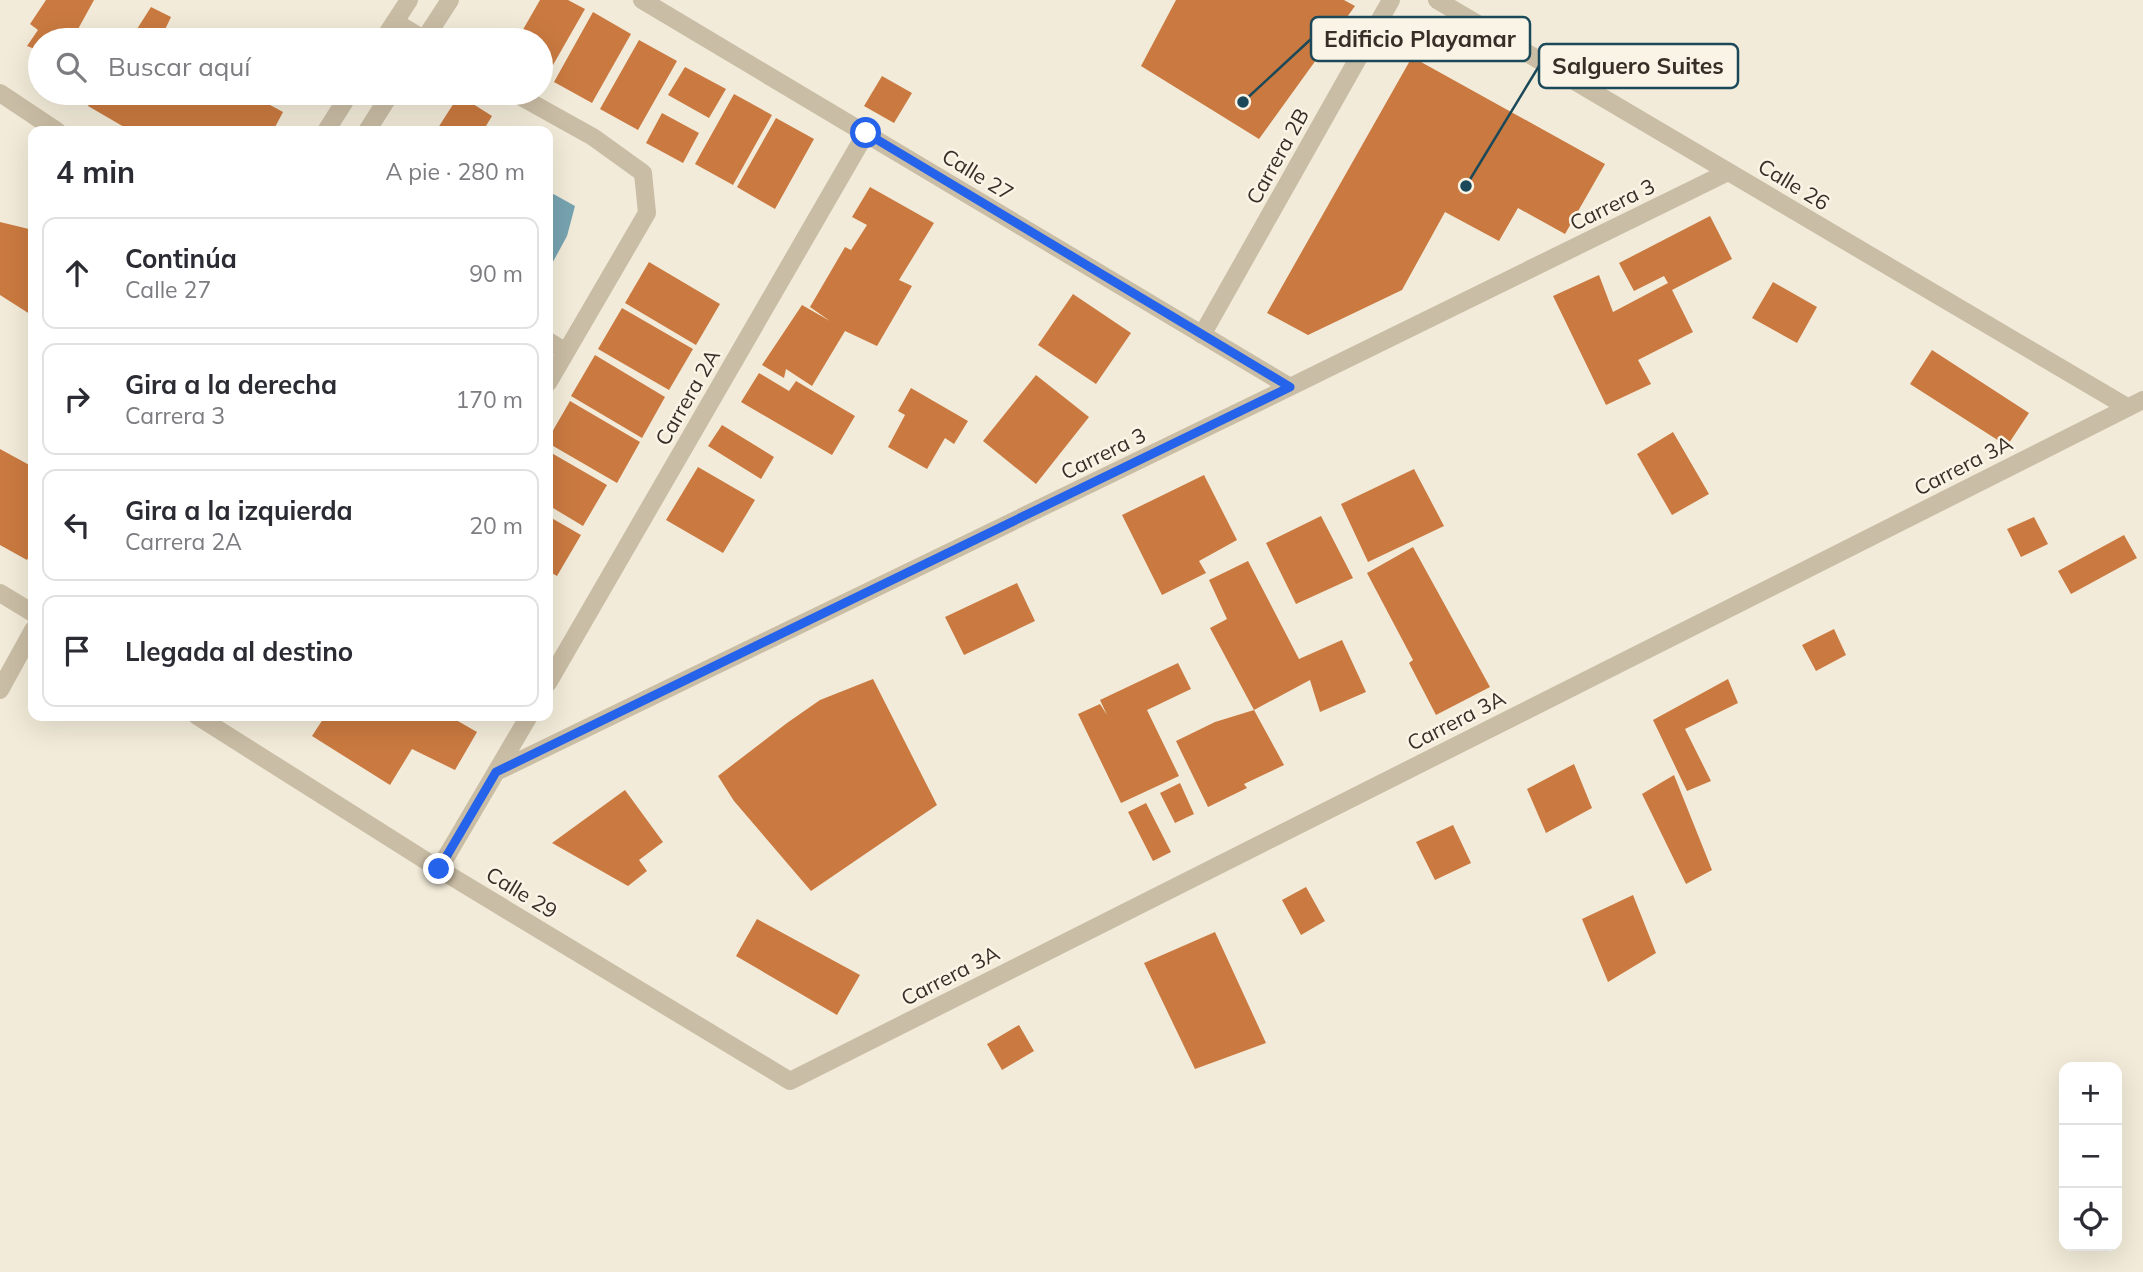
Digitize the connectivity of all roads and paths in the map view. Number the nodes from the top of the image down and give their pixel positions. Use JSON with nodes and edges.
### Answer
{"nodes":[{"id":1,"x":409,"y":0,"type":"edge"},
{"id":2,"x":450,"y":0,"type":"edge"},
{"id":3,"x":642,"y":0,"type":"edge"},
{"id":4,"x":1391,"y":0,"type":"edge"},
{"id":5,"x":1437,"y":0,"type":"edge"},
{"id":6,"x":395,"y":22,"type":"junction"},
{"id":7,"x":391,"y":28,"type":"edge"},
{"id":8,"x":405,"y":28,"type":"edge"},
{"id":9,"x":432,"y":28,"type":"edge"},
{"id":10,"x":0,"y":93,"type":"edge"},
{"id":11,"x":342,"y":105,"type":"edge"},
{"id":12,"x":383,"y":105,"type":"edge"},
{"id":13,"x":536,"y":105,"type":"edge"},
{"id":14,"x":50,"y":126,"type":"edge"},
{"id":15,"x":329,"y":126,"type":"edge"},
{"id":16,"x":370,"y":126,"type":"edge"},
{"id":17,"x":866,"y":133,"type":"junction"},
{"id":18,"x":1728,"y":172,"type":"junction"},
{"id":19,"x":1202,"y":335,"type":"junction"},
{"id":20,"x":553,"y":344,"type":"edge"},
{"id":21,"x":566,"y":352,"type":"junction"},
{"id":22,"x":553,"y":374,"type":"edge"},
{"id":23,"x":1290,"y":387,"type":"junction"},
{"id":24,"x":2135,"y":404,"type":"edge"},
{"id":25,"x":0,"y":593,"type":"edge"},
{"id":26,"x":28,"y":609,"type":"edge"},
{"id":27,"x":28,"y":639,"type":"edge"},
{"id":28,"x":553,"y":674,"type":"edge"},
{"id":29,"x":0,"y":690,"type":"edge"},
{"id":30,"x":205,"y":721,"type":"edge"},
{"id":31,"x":526,"y":721,"type":"edge"},
{"id":32,"x":496,"y":772,"type":"junction"},
{"id":33,"x":439,"y":869,"type":"junction"},
{"id":34,"x":790,"y":1081,"type":"joint"}],
"edges":[{"from":1,"to":6,"type":"street"},
{"from":2,"to":9,"type":"street"},
{"from":3,"to":17,"type":"street","name":"Calle 27"},
{"from":4,"to":19,"type":"street","name":"Carrera 2B"},
{"from":5,"to":18,"type":"street","name":"Calle 26"},
{"from":6,"to":7,"type":"street"},
{"from":6,"to":8,"type":"street"},
{"from":10,"to":14,"type":"street"},
{"from":11,"to":15,"type":"street"},
{"from":12,"to":16,"type":"street"},
{"from":13,"to":21,"type":"street"},
{"from":17,"to":19,"type":"street","name":"Calle 27"},
{"from":17,"to":28,"type":"street","name":"Carrera 2A"},
{"from":18,"to":23,"type":"street","name":"Carrera 3"},
{"from":18,"to":24,"type":"street","name":"Calle 26"},
{"from":19,"to":23,"type":"street","name":"Calle 27"},
{"from":20,"to":21,"type":"street"},
{"from":21,"to":22,"type":"street"},
{"from":23,"to":32,"type":"street","name":"Carrera 3"},
{"from":24,"to":34,"type":"street","name":"Carrera 3A"},
{"from":25,"to":26,"type":"street"},
{"from":27,"to":29,"type":"street"},
{"from":30,"to":33,"type":"street","name":"Calle 29"},
{"from":31,"to":32,"type":"street"},
{"from":32,"to":33,"type":"street"},
{"from":33,"to":34,"type":"street","name":"Calle 29"}]}
